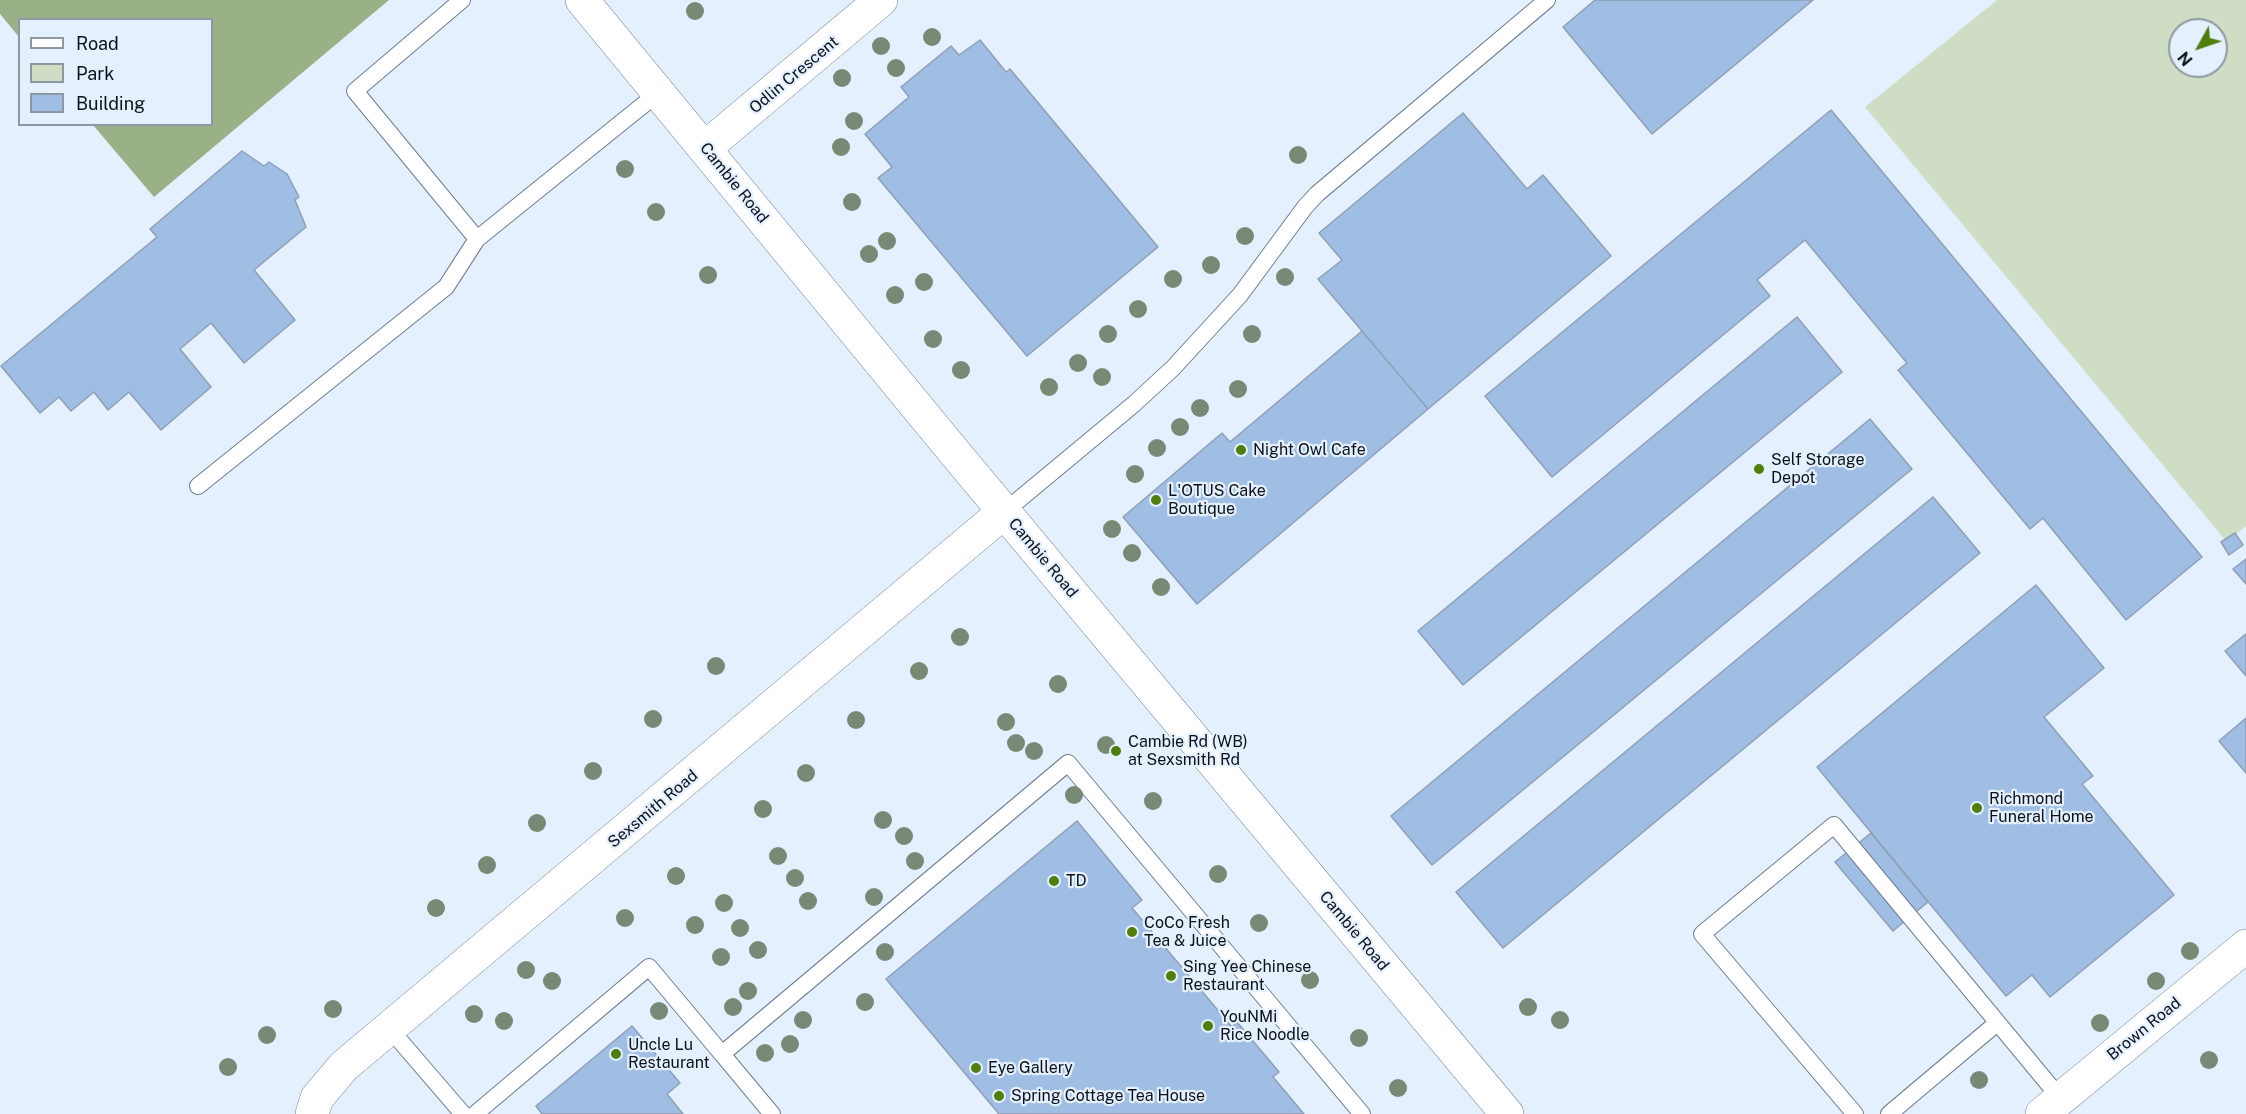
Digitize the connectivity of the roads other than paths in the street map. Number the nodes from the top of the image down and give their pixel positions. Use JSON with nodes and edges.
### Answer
{"nodes":[{"id":1,"x":462,"y":0,"type":"edge"},
{"id":2,"x":582,"y":0,"type":"edge"},
{"id":3,"x":881,"y":0,"type":"edge"},
{"id":4,"x":1547,"y":0,"type":"edge"},
{"id":5,"x":658,"y":93,"type":"junction"},
{"id":6,"x":705,"y":148,"type":"junction"},
{"id":7,"x":477,"y":239,"type":"junction"},
{"id":8,"x":198,"y":486,"type":"dead end"},
{"id":9,"x":1004,"y":512,"type":"junction"},
{"id":10,"x":2246,"y":946,"type":"edge"},
{"id":11,"x":1997,"y":1023,"type":"junction"},
{"id":12,"x":389,"y":1028,"type":"junction"},
{"id":13,"x":722,"y":1054,"type":"junction"},
{"id":14,"x":2051,"y":1106,"type":"edge"},
{"id":15,"x":312,"y":1114,"type":"edge"},
{"id":16,"x":463,"y":1114,"type":"edge"},
{"id":17,"x":475,"y":1114,"type":"edge"},
{"id":18,"x":772,"y":1114,"type":"edge"},
{"id":19,"x":1362,"y":1114,"type":"edge"},
{"id":20,"x":1507,"y":1114,"type":"edge"},
{"id":21,"x":1855,"y":1114,"type":"edge"},
{"id":22,"x":1889,"y":1114,"type":"edge"}],
"edges":[{"from":1,"to":7,"type":"lane"},
{"from":2,"to":5,"type":"main road","name":"Cambie Road"},
{"from":3,"to":6,"type":"main road","name":"Odlin Crescent"},
{"from":4,"to":9,"type":"lane"},
{"from":5,"to":6,"type":"main road","name":"Cambie Road"},
{"from":5,"to":7,"type":"lane"},
{"from":6,"to":9,"type":"main road","name":"Cambie Road"},
{"from":7,"to":8,"type":"lane"},
{"from":9,"to":12,"type":"main road","name":"Sexsmith Road"},
{"from":9,"to":20,"type":"main road","name":"Cambie Road"},
{"from":10,"to":14,"type":"main road","name":"Brown Road"},
{"from":11,"to":14,"type":"lane"},
{"from":11,"to":21,"type":"lane"},
{"from":11,"to":22,"type":"lane"},
{"from":12,"to":15,"type":"main road","name":"Sexsmith Road"},
{"from":12,"to":16,"type":"lane"},
{"from":13,"to":17,"type":"lane"},
{"from":13,"to":18,"type":"lane"},
{"from":13,"to":19,"type":"lane"}]}
